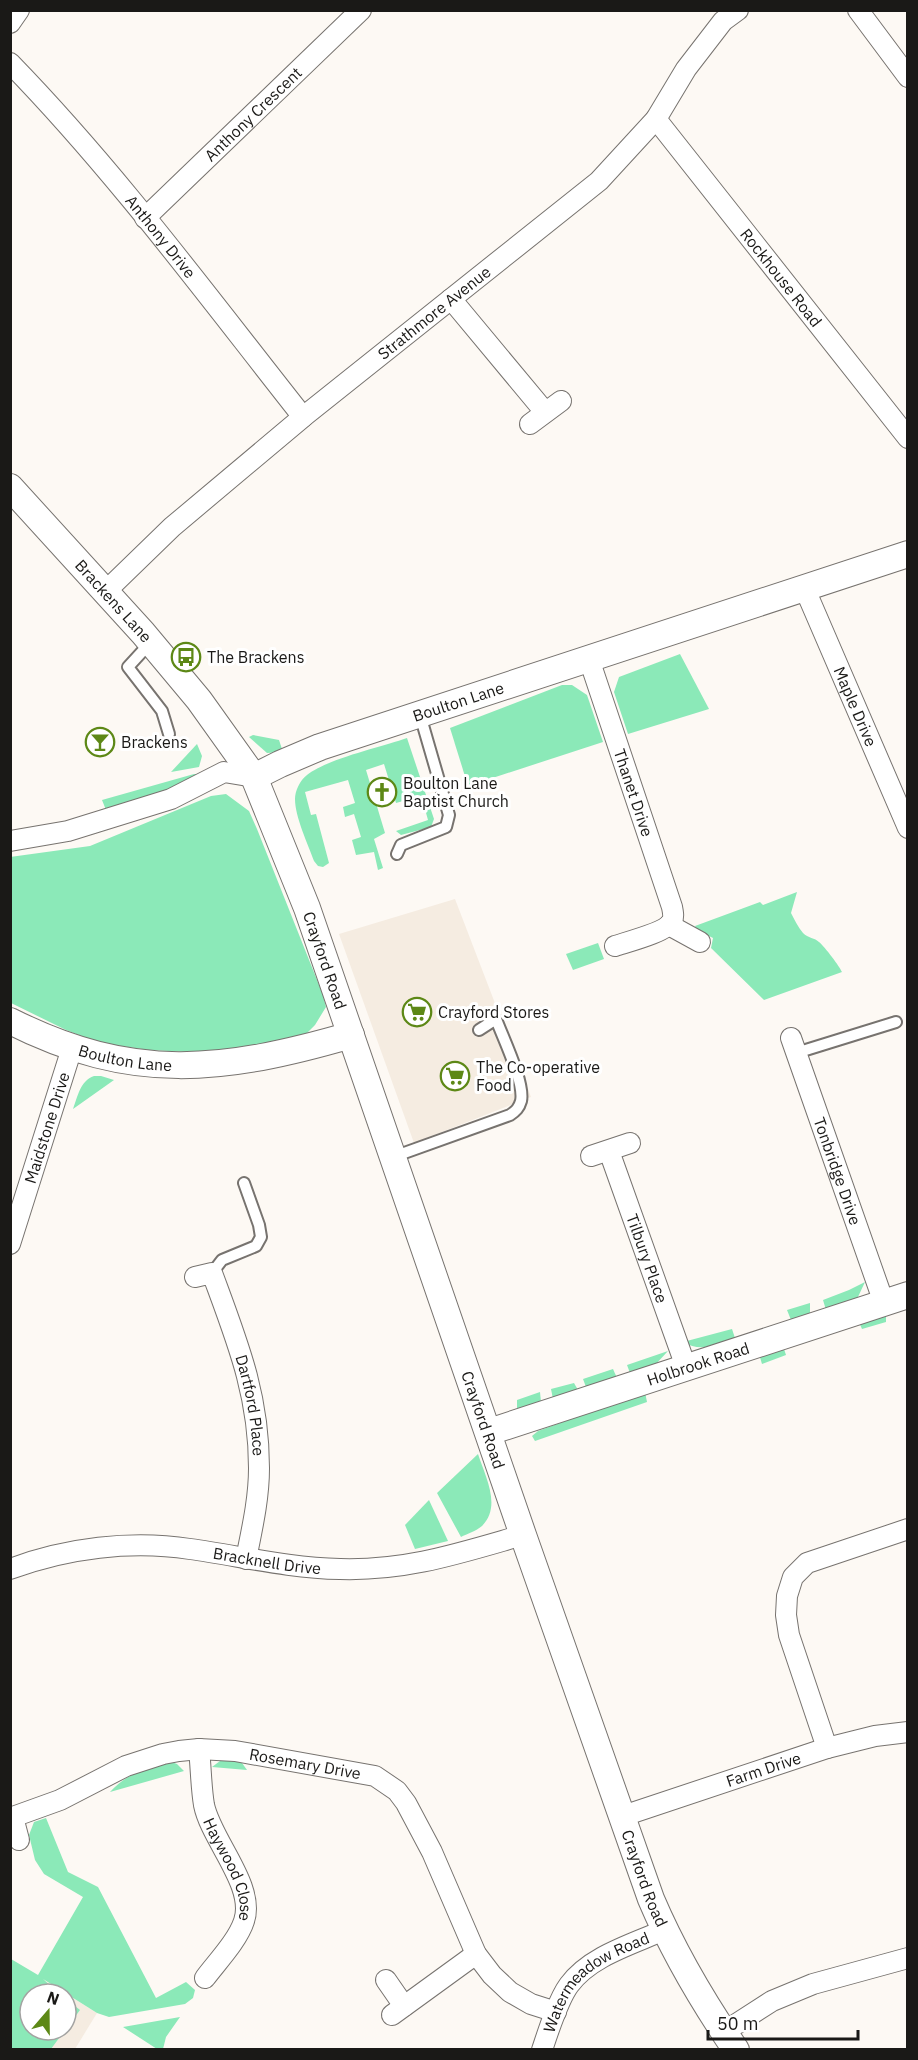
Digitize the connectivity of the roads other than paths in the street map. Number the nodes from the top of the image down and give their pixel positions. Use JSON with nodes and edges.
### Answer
{"nodes":[{"id":1,"x":19,"y":10,"type":"edge"},
{"id":2,"x":361,"y":10,"type":"edge"},
{"id":3,"x":738,"y":10,"type":"edge"},
{"id":4,"x":858,"y":10,"type":"edge"},
{"id":5,"x":10,"y":23,"type":"edge"},
{"id":6,"x":10,"y":63,"type":"edge"},
{"id":7,"x":908,"y":77,"type":"edge"},
{"id":8,"x":657,"y":119,"type":"junction"},
{"id":9,"x":145,"y":218,"type":"junction"},
{"id":10,"x":451,"y":299,"type":"junction"},
{"id":11,"x":545,"y":412,"type":"dead end"},
{"id":12,"x":303,"y":417,"type":"junction"},
{"id":13,"x":908,"y":438,"type":"edge"},
{"id":14,"x":10,"y":487,"type":"edge"},
{"id":15,"x":908,"y":554,"type":"edge"},
{"id":16,"x":804,"y":587,"type":"junction"},
{"id":17,"x":105,"y":592,"type":"junction"},
{"id":18,"x":151,"y":643,"type":"junction"},
{"id":19,"x":589,"y":659,"type":"junction"},
{"id":20,"x":420,"y":715,"type":"junction"},
{"id":21,"x":169,"y":734,"type":"dead end"},
{"id":22,"x":254,"y":777,"type":"junction"},
{"id":23,"x":908,"y":828,"type":"edge"},
{"id":24,"x":10,"y":841,"type":"edge"},
{"id":25,"x":397,"y":854,"type":"dead end"},
{"id":26,"x":669,"y":925,"type":"junction"},
{"id":27,"x":700,"y":942,"type":"dead end"},
{"id":28,"x":615,"y":946,"type":"dead end"},
{"id":29,"x":10,"y":1021,"type":"edge"},
{"id":30,"x":896,"y":1022,"type":"dead end"},
{"id":31,"x":479,"y":1030,"type":"dead end"},
{"id":32,"x":351,"y":1035,"type":"junction"},
{"id":33,"x":794,"y":1045,"type":"joint"},
{"id":34,"x":72,"y":1048,"type":"junction"},
{"id":35,"x":630,"y":1143,"type":"dead end"},
{"id":36,"x":393,"y":1157,"type":"junction"},
{"id":37,"x":244,"y":1183,"type":"dead end"},
{"id":38,"x":10,"y":1244,"type":"edge"},
{"id":39,"x":204,"y":1275,"type":"joint"},
{"id":40,"x":896,"y":1299,"type":"edge"},
{"id":41,"x":686,"y":1367,"type":"junction"},
{"id":42,"x":489,"y":1432,"type":"junction"},
{"id":43,"x":908,"y":1529,"type":"edge"},
{"id":44,"x":523,"y":1535,"type":"junction"},
{"id":45,"x":246,"y":1559,"type":"junction"},
{"id":46,"x":10,"y":1569,"type":"edge"},
{"id":47,"x":908,"y":1732,"type":"edge"},
{"id":48,"x":827,"y":1748,"type":"junction"},
{"id":49,"x":199,"y":1749,"type":"junction"},
{"id":50,"x":623,"y":1816,"type":"junction"},
{"id":51,"x":12,"y":1818,"type":"edge"},
{"id":52,"x":19,"y":1840,"type":"dead end"},
{"id":53,"x":664,"y":1930,"type":"junction"},
{"id":54,"x":476,"y":1953,"type":"junction"},
{"id":55,"x":908,"y":1958,"type":"edge"},
{"id":56,"x":205,"y":1978,"type":"dead end"},
{"id":57,"x":386,"y":1980,"type":"dead end"},
{"id":58,"x":556,"y":2012,"type":"junction"},
{"id":59,"x":730,"y":2041,"type":"edge"},
{"id":60,"x":542,"y":2049,"type":"edge"}],
"edges":[{"from":1,"to":5,"type":"street"},
{"from":2,"to":9,"type":"street","name":"Anthony Crescent"},
{"from":3,"to":8,"type":"street","name":"Strathmore Avenue"},
{"from":4,"to":7,"type":"street"},
{"from":6,"to":9,"type":"street","name":"Anthony Drive"},
{"from":8,"to":10,"type":"street","name":"Strathmore Avenue"},
{"from":8,"to":13,"type":"street","name":"Rockhouse Road"},
{"from":9,"to":12,"type":"street","name":"Anthony Drive"},
{"from":10,"to":11,"type":"street"},
{"from":10,"to":12,"type":"street","name":"Strathmore Avenue"},
{"from":12,"to":17,"type":"street","name":"Strathmore Avenue"},
{"from":14,"to":17,"type":"street","name":"Brackens Lane"},
{"from":15,"to":16,"type":"street","name":"Boulton Lane"},
{"from":16,"to":19,"type":"street","name":"Boulton Lane"},
{"from":16,"to":23,"type":"street","name":"Maple Drive"},
{"from":17,"to":18,"type":"street","name":"Brackens Lane"},
{"from":18,"to":21,"type":"lane"},
{"from":18,"to":22,"type":"street","name":"Brackens Lane"},
{"from":19,"to":20,"type":"street","name":"Boulton Lane"},
{"from":19,"to":26,"type":"street","name":"Thanet Drive"},
{"from":20,"to":22,"type":"street","name":"Boulton Lane"},
{"from":20,"to":25,"type":"lane"},
{"from":22,"to":24,"type":"street"},
{"from":22,"to":32,"type":"street","name":"Crayford Road"},
{"from":26,"to":27,"type":"street"},
{"from":26,"to":28,"type":"street"},
{"from":29,"to":34,"type":"street","name":"Boulton Lane"},
{"from":30,"to":33,"type":"lane"},
{"from":31,"to":36,"type":"lane"},
{"from":32,"to":34,"type":"street","name":"Boulton Lane"},
{"from":32,"to":36,"type":"street","name":"Crayford Road"},
{"from":33,"to":40,"type":"street","name":"Tonbridge Drive"},
{"from":34,"to":38,"type":"street","name":"Maidstone Drive"},
{"from":35,"to":41,"type":"street","name":"Tilbury Place"},
{"from":36,"to":42,"type":"street","name":"Crayford Road"},
{"from":37,"to":39,"type":"lane"},
{"from":39,"to":45,"type":"street","name":"Dartford Place"},
{"from":40,"to":41,"type":"street","name":"Holbrook Road"},
{"from":41,"to":42,"type":"street","name":"Holbrook Road"},
{"from":42,"to":44,"type":"street","name":"Crayford Road"},
{"from":43,"to":48,"type":"street"},
{"from":44,"to":45,"type":"street","name":"Bracknell Drive"},
{"from":44,"to":50,"type":"street","name":"Crayford Road"},
{"from":45,"to":46,"type":"street","name":"Bracknell Drive"},
{"from":47,"to":48,"type":"street","name":"Farm Drive"},
{"from":48,"to":50,"type":"street","name":"Farm Drive"},
{"from":49,"to":51,"type":"street","name":"Rosemary Drive"},
{"from":49,"to":54,"type":"street","name":"Rosemary Drive"},
{"from":49,"to":56,"type":"street","name":"Haywood Close"},
{"from":50,"to":53,"type":"street","name":"Crayford Road"},
{"from":51,"to":52,"type":"street","name":"Rosemary Drive"},
{"from":53,"to":58,"type":"street","name":"Watermeadow Road"},
{"from":53,"to":59,"type":"street","name":"Crayford Road"},
{"from":54,"to":57,"type":"street"},
{"from":54,"to":58,"type":"street","name":"Rosemary Drive"},
{"from":55,"to":59,"type":"street"},
{"from":58,"to":60,"type":"street","name":"Watermeadow Road"}]}
